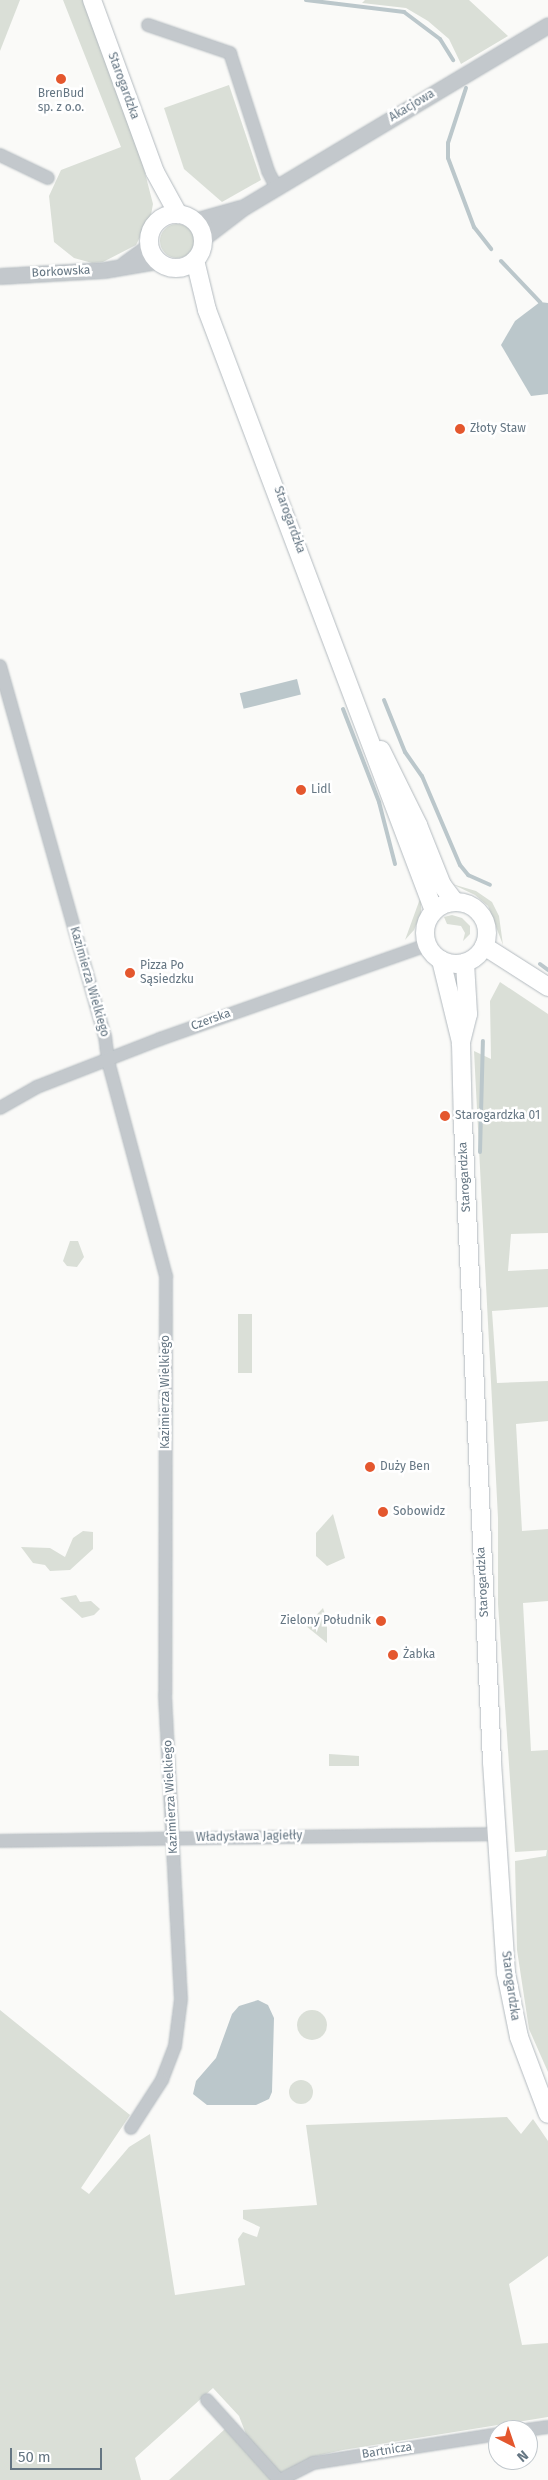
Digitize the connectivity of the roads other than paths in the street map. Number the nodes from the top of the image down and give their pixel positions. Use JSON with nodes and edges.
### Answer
{"nodes":[{"id":1,"x":92,"y":0,"type":"edge"},
{"id":2,"x":148,"y":25,"type":"dead end"},
{"id":3,"x":548,"y":25,"type":"edge"},
{"id":4,"x":0,"y":155,"type":"edge"},
{"id":5,"x":155,"y":172,"type":"junction"},
{"id":6,"x":48,"y":178,"type":"dead end"},
{"id":7,"x":276,"y":187,"type":"junction"},
{"id":8,"x":244,"y":207,"type":"junction"},
{"id":9,"x":186,"y":217,"type":"junction"},
{"id":10,"x":161,"y":218,"type":"junction"},
{"id":11,"x":202,"y":239,"type":"junction"},
{"id":12,"x":149,"y":246,"type":"junction"},
{"id":13,"x":158,"y":261,"type":"junction"},
{"id":14,"x":187,"y":264,"type":"junction"},
{"id":15,"x":122,"y":265,"type":"junction"},
{"id":16,"x":0,"y":276,"type":"edge"},
{"id":17,"x":0,"y":666,"type":"edge"},
{"id":18,"x":368,"y":732,"type":"junction"},
{"id":19,"x":455,"y":902,"type":"junction"},
{"id":20,"x":434,"y":911,"type":"junction"},
{"id":21,"x":427,"y":945,"type":"junction"},
{"id":22,"x":484,"y":946,"type":"junction"},
{"id":23,"x":441,"y":960,"type":"junction"},
{"id":24,"x":465,"y":963,"type":"junction"},
{"id":25,"x":548,"y":987,"type":"edge"},
{"id":26,"x":461,"y":1043,"type":"junction"},
{"id":27,"x":108,"y":1061,"type":"junction"},
{"id":28,"x":0,"y":1108,"type":"edge"},
{"id":29,"x":498,"y":1834,"type":"junction"},
{"id":30,"x":172,"y":1838,"type":"junction"},
{"id":31,"x":0,"y":1841,"type":"edge"},
{"id":32,"x":548,"y":2114,"type":"edge"},
{"id":33,"x":131,"y":2128,"type":"dead end"},
{"id":34,"x":206,"y":2400,"type":"dead end"},
{"id":35,"x":488,"y":2436,"type":"edge"},
{"id":36,"x":280,"y":2480,"type":"edge"}],
"edges":[{"from":1,"to":5,"type":"main road","name":"Starogardzka"},
{"from":2,"to":7,"type":"street"},
{"from":3,"to":7,"type":"street","name":"Akacjowa"},
{"from":4,"to":6,"type":"street"},
{"from":5,"to":9,"type":"main road","name":"Starogardzka"},
{"from":5,"to":10,"type":"main road","name":"Starogardzka"},
{"from":7,"to":8,"type":"street","name":"Akacjowa"},
{"from":8,"to":9,"type":"street","name":"Akacjowa"},
{"from":8,"to":11,"type":"street","name":"Akacjowa"},
{"from":9,"to":10,"type":"main road"},
{"from":9,"to":11,"type":"main road"},
{"from":10,"to":12,"type":"main road"},
{"from":11,"to":14,"type":"main road"},
{"from":12,"to":13,"type":"main road"},
{"from":12,"to":15,"type":"street","name":"Borkowska"},
{"from":13,"to":14,"type":"main road"},
{"from":13,"to":15,"type":"street","name":"Borkowska"},
{"from":14,"to":18,"type":"main road","name":"Starogardzka"},
{"from":15,"to":16,"type":"street","name":"Borkowska"},
{"from":17,"to":27,"type":"street","name":"Kazimierza Wielkiego"},
{"from":18,"to":19,"type":"main road","name":"Starogardzka"},
{"from":18,"to":20,"type":"main road","name":"Starogardzka"},
{"from":19,"to":20,"type":"main road"},
{"from":19,"to":22,"type":"main road"},
{"from":20,"to":21,"type":"main road"},
{"from":21,"to":23,"type":"main road"},
{"from":21,"to":27,"type":"street","name":"Czerska"},
{"from":22,"to":24,"type":"main road"},
{"from":22,"to":25,"type":"main road"},
{"from":23,"to":24,"type":"main road"},
{"from":23,"to":26,"type":"main road","name":"Starogardzka"},
{"from":24,"to":26,"type":"main road","name":"Starogardzka"},
{"from":26,"to":29,"type":"main road","name":"Starogardzka"},
{"from":27,"to":28,"type":"street","name":"Czerska"},
{"from":27,"to":30,"type":"street","name":"Kazimierza Wielkiego"},
{"from":29,"to":30,"type":"street","name":"Władysława Jagiełły"},
{"from":29,"to":32,"type":"main road","name":"Starogardzka"},
{"from":30,"to":31,"type":"street","name":"Władysława Jagiełły"},
{"from":30,"to":33,"type":"street","name":"Kazimierza Wielkiego"},
{"from":34,"to":36,"type":"street"},
{"from":35,"to":36,"type":"street","name":"Bartnicza"}]}
